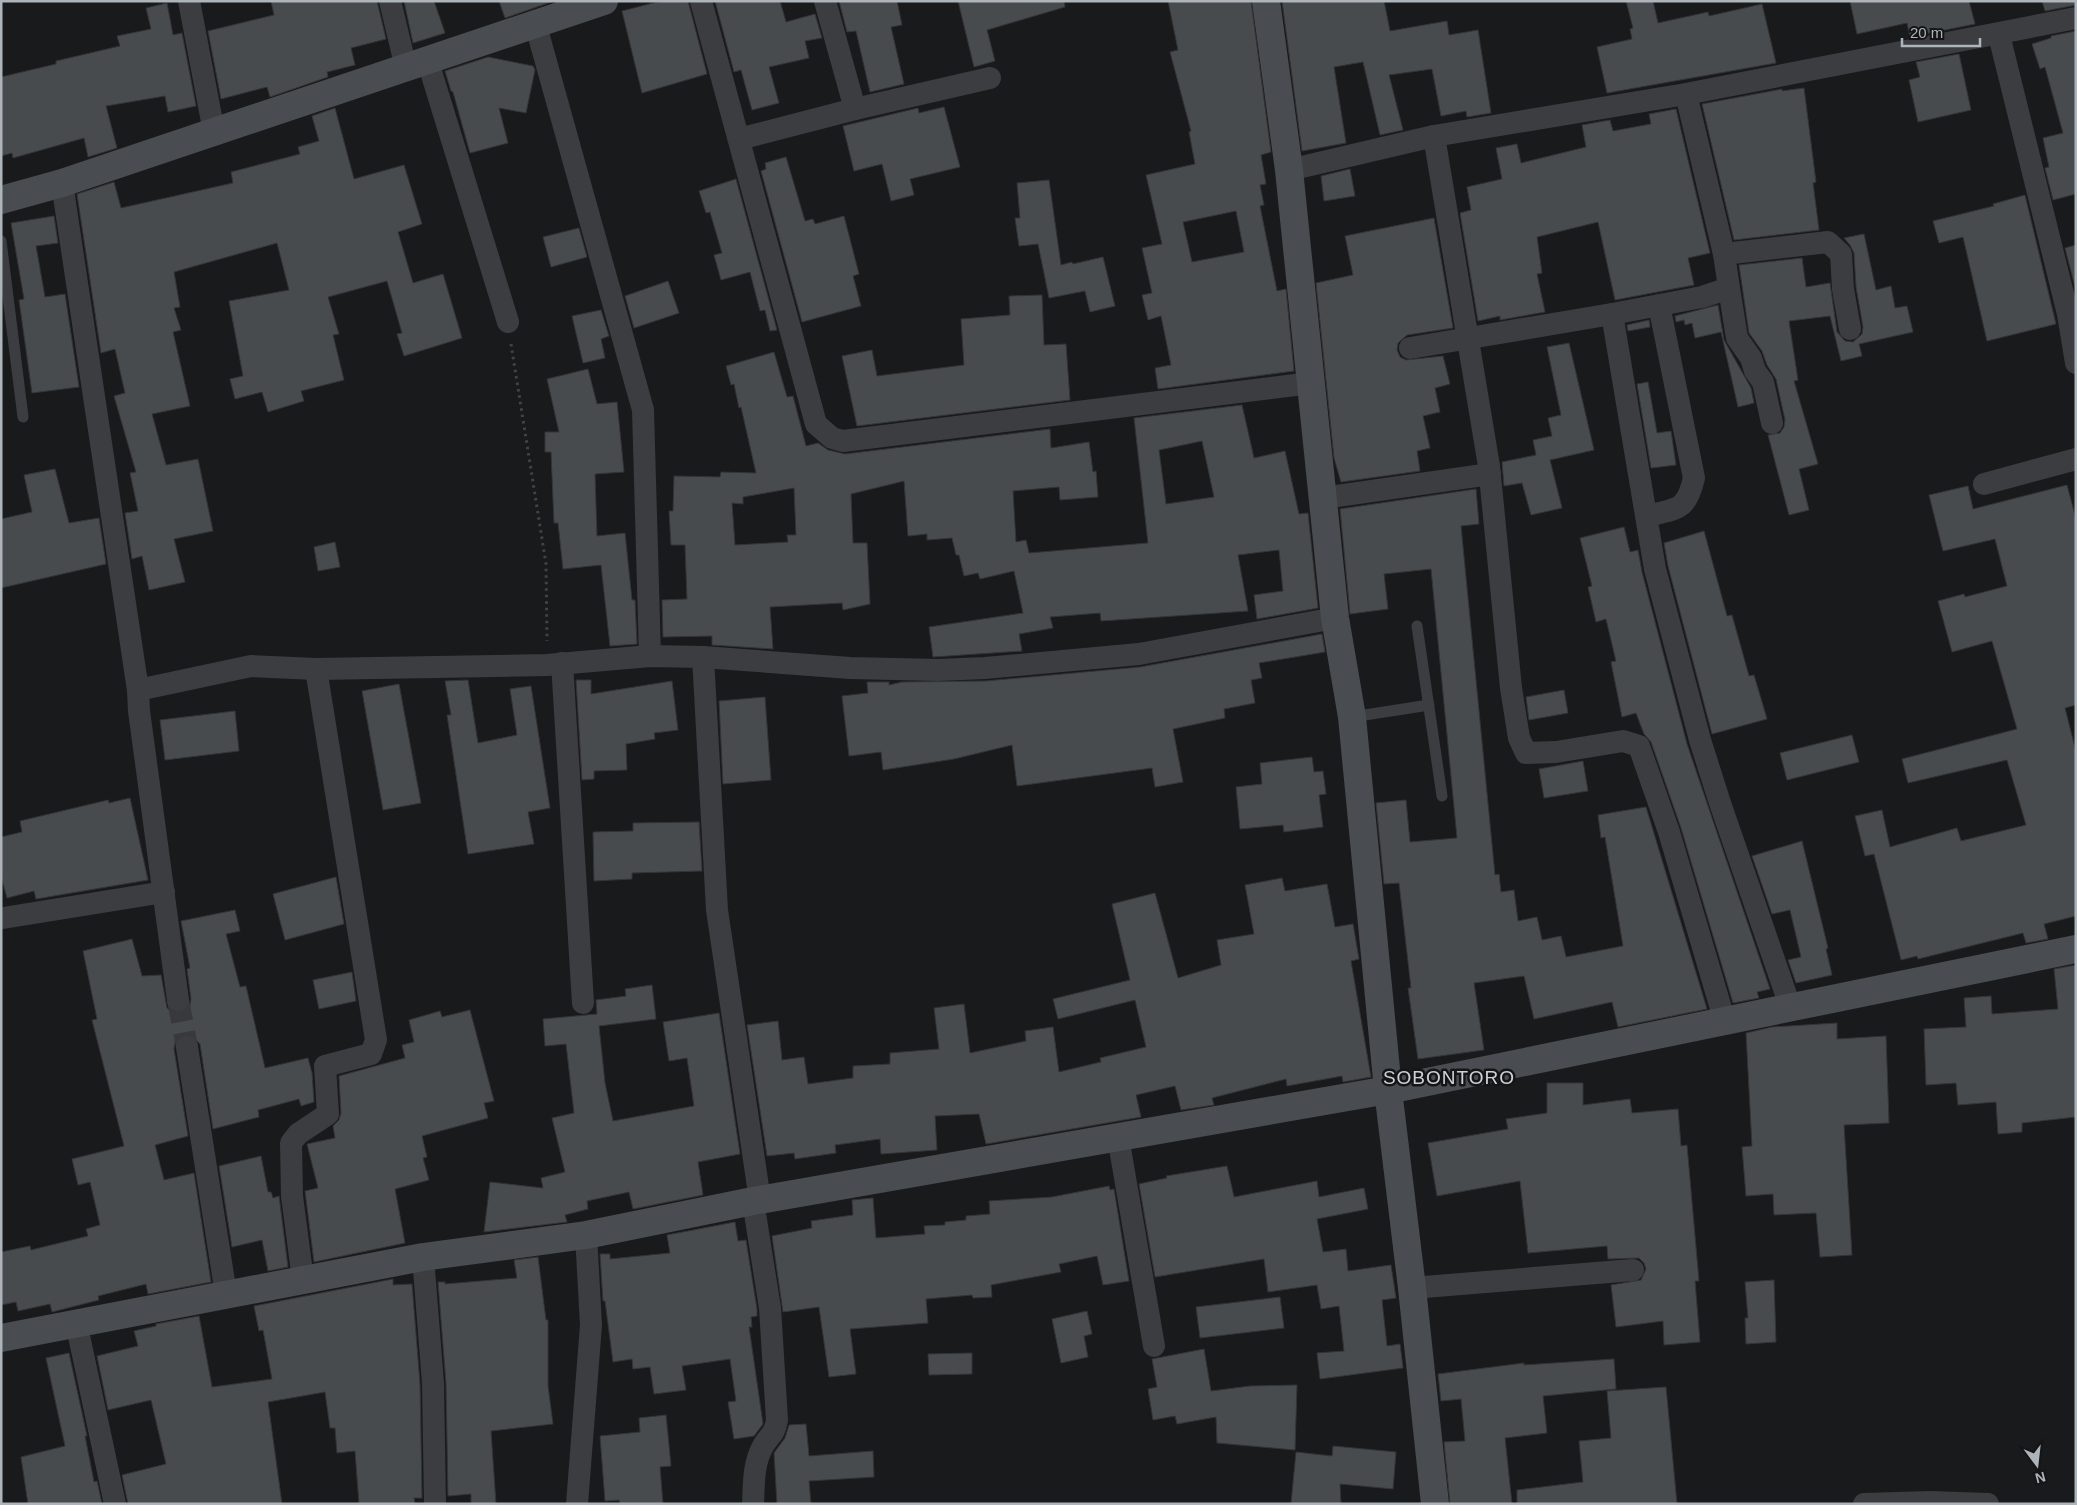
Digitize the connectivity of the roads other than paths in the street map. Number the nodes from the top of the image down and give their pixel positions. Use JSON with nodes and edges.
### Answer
{"nodes":[{"id":1,"x":189,"y":1,"type":"edge"},
{"id":2,"x":390,"y":1,"type":"edge"},
{"id":3,"x":604,"y":1,"type":"edge"},
{"id":4,"x":701,"y":1,"type":"edge"},
{"id":5,"x":825,"y":1,"type":"edge"},
{"id":6,"x":1266,"y":1,"type":"edge"},
{"id":7,"x":565,"y":8,"type":"edge"},
{"id":8,"x":2076,"y":18,"type":"edge"},
{"id":9,"x":536,"y":26,"type":"junction"},
{"id":10,"x":1999,"y":35,"type":"junction"},
{"id":11,"x":417,"y":65,"type":"junction"},
{"id":12,"x":990,"y":78,"type":"dead end"},
{"id":13,"x":1686,"y":94,"type":"junction"},
{"id":14,"x":854,"y":109,"type":"junction"},
{"id":15,"x":214,"y":132,"type":"junction"},
{"id":16,"x":1434,"y":136,"type":"junction"},
{"id":17,"x":739,"y":139,"type":"junction"},
{"id":18,"x":1289,"y":170,"type":"junction"},
{"id":19,"x":62,"y":183,"type":"junction"},
{"id":20,"x":1,"y":200,"type":"edge"},
{"id":21,"x":1,"y":241,"type":"edge"},
{"id":22,"x":1724,"y":254,"type":"junction"},
{"id":23,"x":1730,"y":288,"type":"junction"},
{"id":24,"x":1659,"y":305,"type":"junction"},
{"id":25,"x":1612,"y":314,"type":"junction"},
{"id":26,"x":508,"y":322,"type":"road end"},
{"id":27,"x":1850,"y":329,"type":"dead end"},
{"id":28,"x":1467,"y":338,"type":"junction"},
{"id":29,"x":1410,"y":348,"type":"dead end"},
{"id":30,"x":2076,"y":363,"type":"edge"},
{"id":31,"x":1311,"y":383,"type":"junction"},
{"id":32,"x":23,"y":418,"type":"dead end"},
{"id":33,"x":1772,"y":423,"type":"dead end"},
{"id":34,"x":2076,"y":459,"type":"edge"},
{"id":35,"x":1490,"y":474,"type":"junction"},
{"id":36,"x":1984,"y":484,"type":"dead end"},
{"id":37,"x":1323,"y":498,"type":"junction"},
{"id":38,"x":1646,"y":516,"type":"junction"},
{"id":39,"x":1335,"y":618,"type":"junction"},
{"id":40,"x":1417,"y":626,"type":"dead end"},
{"id":41,"x":650,"y":656,"type":"junction"},
{"id":42,"x":703,"y":657,"type":"junction"},
{"id":43,"x":555,"y":664,"type":"junction"},
{"id":44,"x":316,"y":669,"type":"junction"},
{"id":45,"x":138,"y":690,"type":"junction"},
{"id":46,"x":1429,"y":705,"type":"junction"},
{"id":47,"x":1352,"y":717,"type":"junction"},
{"id":48,"x":1442,"y":796,"type":"dead end"},
{"id":49,"x":164,"y":892,"type":"junction"},
{"id":50,"x":3,"y":918,"type":"dead end"},
{"id":51,"x":2076,"y":949,"type":"edge"},
{"id":52,"x":178,"y":1000,"type":"tunnel mouth"},
{"id":53,"x":583,"y":1003,"type":"dead end"},
{"id":54,"x":1791,"y":1009,"type":"junction"},
{"id":55,"x":1725,"y":1022,"type":"junction"},
{"id":56,"x":187,"y":1047,"type":"tunnel mouth"},
{"id":57,"x":1388,"y":1090,"type":"junction"},
{"id":58,"x":1118,"y":1137,"type":"junction"},
{"id":59,"x":756,"y":1200,"type":"junction"},
{"id":60,"x":586,"y":1235,"type":"junction"},
{"id":61,"x":424,"y":1257,"type":"junction"},
{"id":62,"x":1633,"y":1270,"type":"dead end"},
{"id":63,"x":303,"y":1280,"type":"junction"},
{"id":64,"x":1412,"y":1288,"type":"junction"},
{"id":65,"x":226,"y":1294,"type":"junction"},
{"id":66,"x":76,"y":1322,"type":"junction"},
{"id":67,"x":1,"y":1338,"type":"edge"},
{"id":68,"x":1154,"y":1346,"type":"dead end"},
{"id":69,"x":115,"y":1504,"type":"edge"},
{"id":70,"x":435,"y":1504,"type":"edge"},
{"id":71,"x":577,"y":1504,"type":"edge"},
{"id":72,"x":753,"y":1504,"type":"edge"},
{"id":73,"x":1435,"y":1504,"type":"edge"},
{"id":74,"x":1864,"y":1504,"type":"edge"},
{"id":75,"x":1988,"y":1504,"type":"edge"}],
"edges":[{"from":1,"to":15,"type":"street"},
{"from":2,"to":11,"type":"street"},
{"from":3,"to":7,"type":"street"},
{"from":4,"to":17,"type":"street"},
{"from":5,"to":14,"type":"street"},
{"from":6,"to":18,"type":"street"},
{"from":7,"to":9,"type":"street"},
{"from":8,"to":10,"type":"street"},
{"from":9,"to":11,"type":"street"},
{"from":9,"to":41,"type":"street"},
{"from":10,"to":13,"type":"street"},
{"from":10,"to":30,"type":"street"},
{"from":11,"to":15,"type":"street"},
{"from":11,"to":26,"type":"street"},
{"from":12,"to":14,"type":"street"},
{"from":13,"to":16,"type":"street"},
{"from":13,"to":22,"type":"street"},
{"from":14,"to":17,"type":"street"},
{"from":15,"to":19,"type":"street"},
{"from":16,"to":18,"type":"street"},
{"from":16,"to":28,"type":"street"},
{"from":17,"to":31,"type":"street"},
{"from":18,"to":31,"type":"street"},
{"from":19,"to":20,"type":"street"},
{"from":19,"to":45,"type":"street"},
{"from":21,"to":32,"type":"lane"},
{"from":22,"to":23,"type":"street"},
{"from":22,"to":27,"type":"street"},
{"from":23,"to":24,"type":"street"},
{"from":23,"to":33,"type":"street"},
{"from":24,"to":25,"type":"street"},
{"from":24,"to":38,"type":"street"},
{"from":25,"to":28,"type":"street"},
{"from":25,"to":38,"type":"street"},
{"from":28,"to":29,"type":"street"},
{"from":28,"to":35,"type":"street"},
{"from":31,"to":37,"type":"street"},
{"from":34,"to":36,"type":"street"},
{"from":35,"to":37,"type":"street"},
{"from":35,"to":55,"type":"street"},
{"from":37,"to":39,"type":"street"},
{"from":38,"to":54,"type":"street"},
{"from":39,"to":42,"type":"street"},
{"from":39,"to":47,"type":"street"},
{"from":40,"to":46,"type":"lane"},
{"from":41,"to":42,"type":"street"},
{"from":41,"to":43,"type":"street"},
{"from":42,"to":59,"type":"street"},
{"from":43,"to":44,"type":"street"},
{"from":43,"to":53,"type":"street"},
{"from":44,"to":45,"type":"street"},
{"from":44,"to":63,"type":"street"},
{"from":45,"to":49,"type":"street"},
{"from":46,"to":47,"type":"lane"},
{"from":46,"to":48,"type":"lane"},
{"from":47,"to":57,"type":"street"},
{"from":49,"to":50,"type":"street"},
{"from":49,"to":52,"type":"street"},
{"from":51,"to":54,"type":"street"},
{"from":54,"to":55,"type":"street"},
{"from":55,"to":57,"type":"street"},
{"from":56,"to":65,"type":"street"},
{"from":57,"to":58,"type":"street"},
{"from":57,"to":64,"type":"street"},
{"from":58,"to":59,"type":"street"},
{"from":58,"to":68,"type":"street"},
{"from":59,"to":60,"type":"street"},
{"from":59,"to":72,"type":"street"},
{"from":60,"to":61,"type":"street"},
{"from":60,"to":71,"type":"street"},
{"from":61,"to":63,"type":"street"},
{"from":61,"to":70,"type":"street"},
{"from":62,"to":64,"type":"street"},
{"from":63,"to":65,"type":"street"},
{"from":64,"to":73,"type":"street"},
{"from":65,"to":66,"type":"street"},
{"from":66,"to":67,"type":"street"},
{"from":66,"to":69,"type":"street"},
{"from":74,"to":75,"type":"street"}]}
